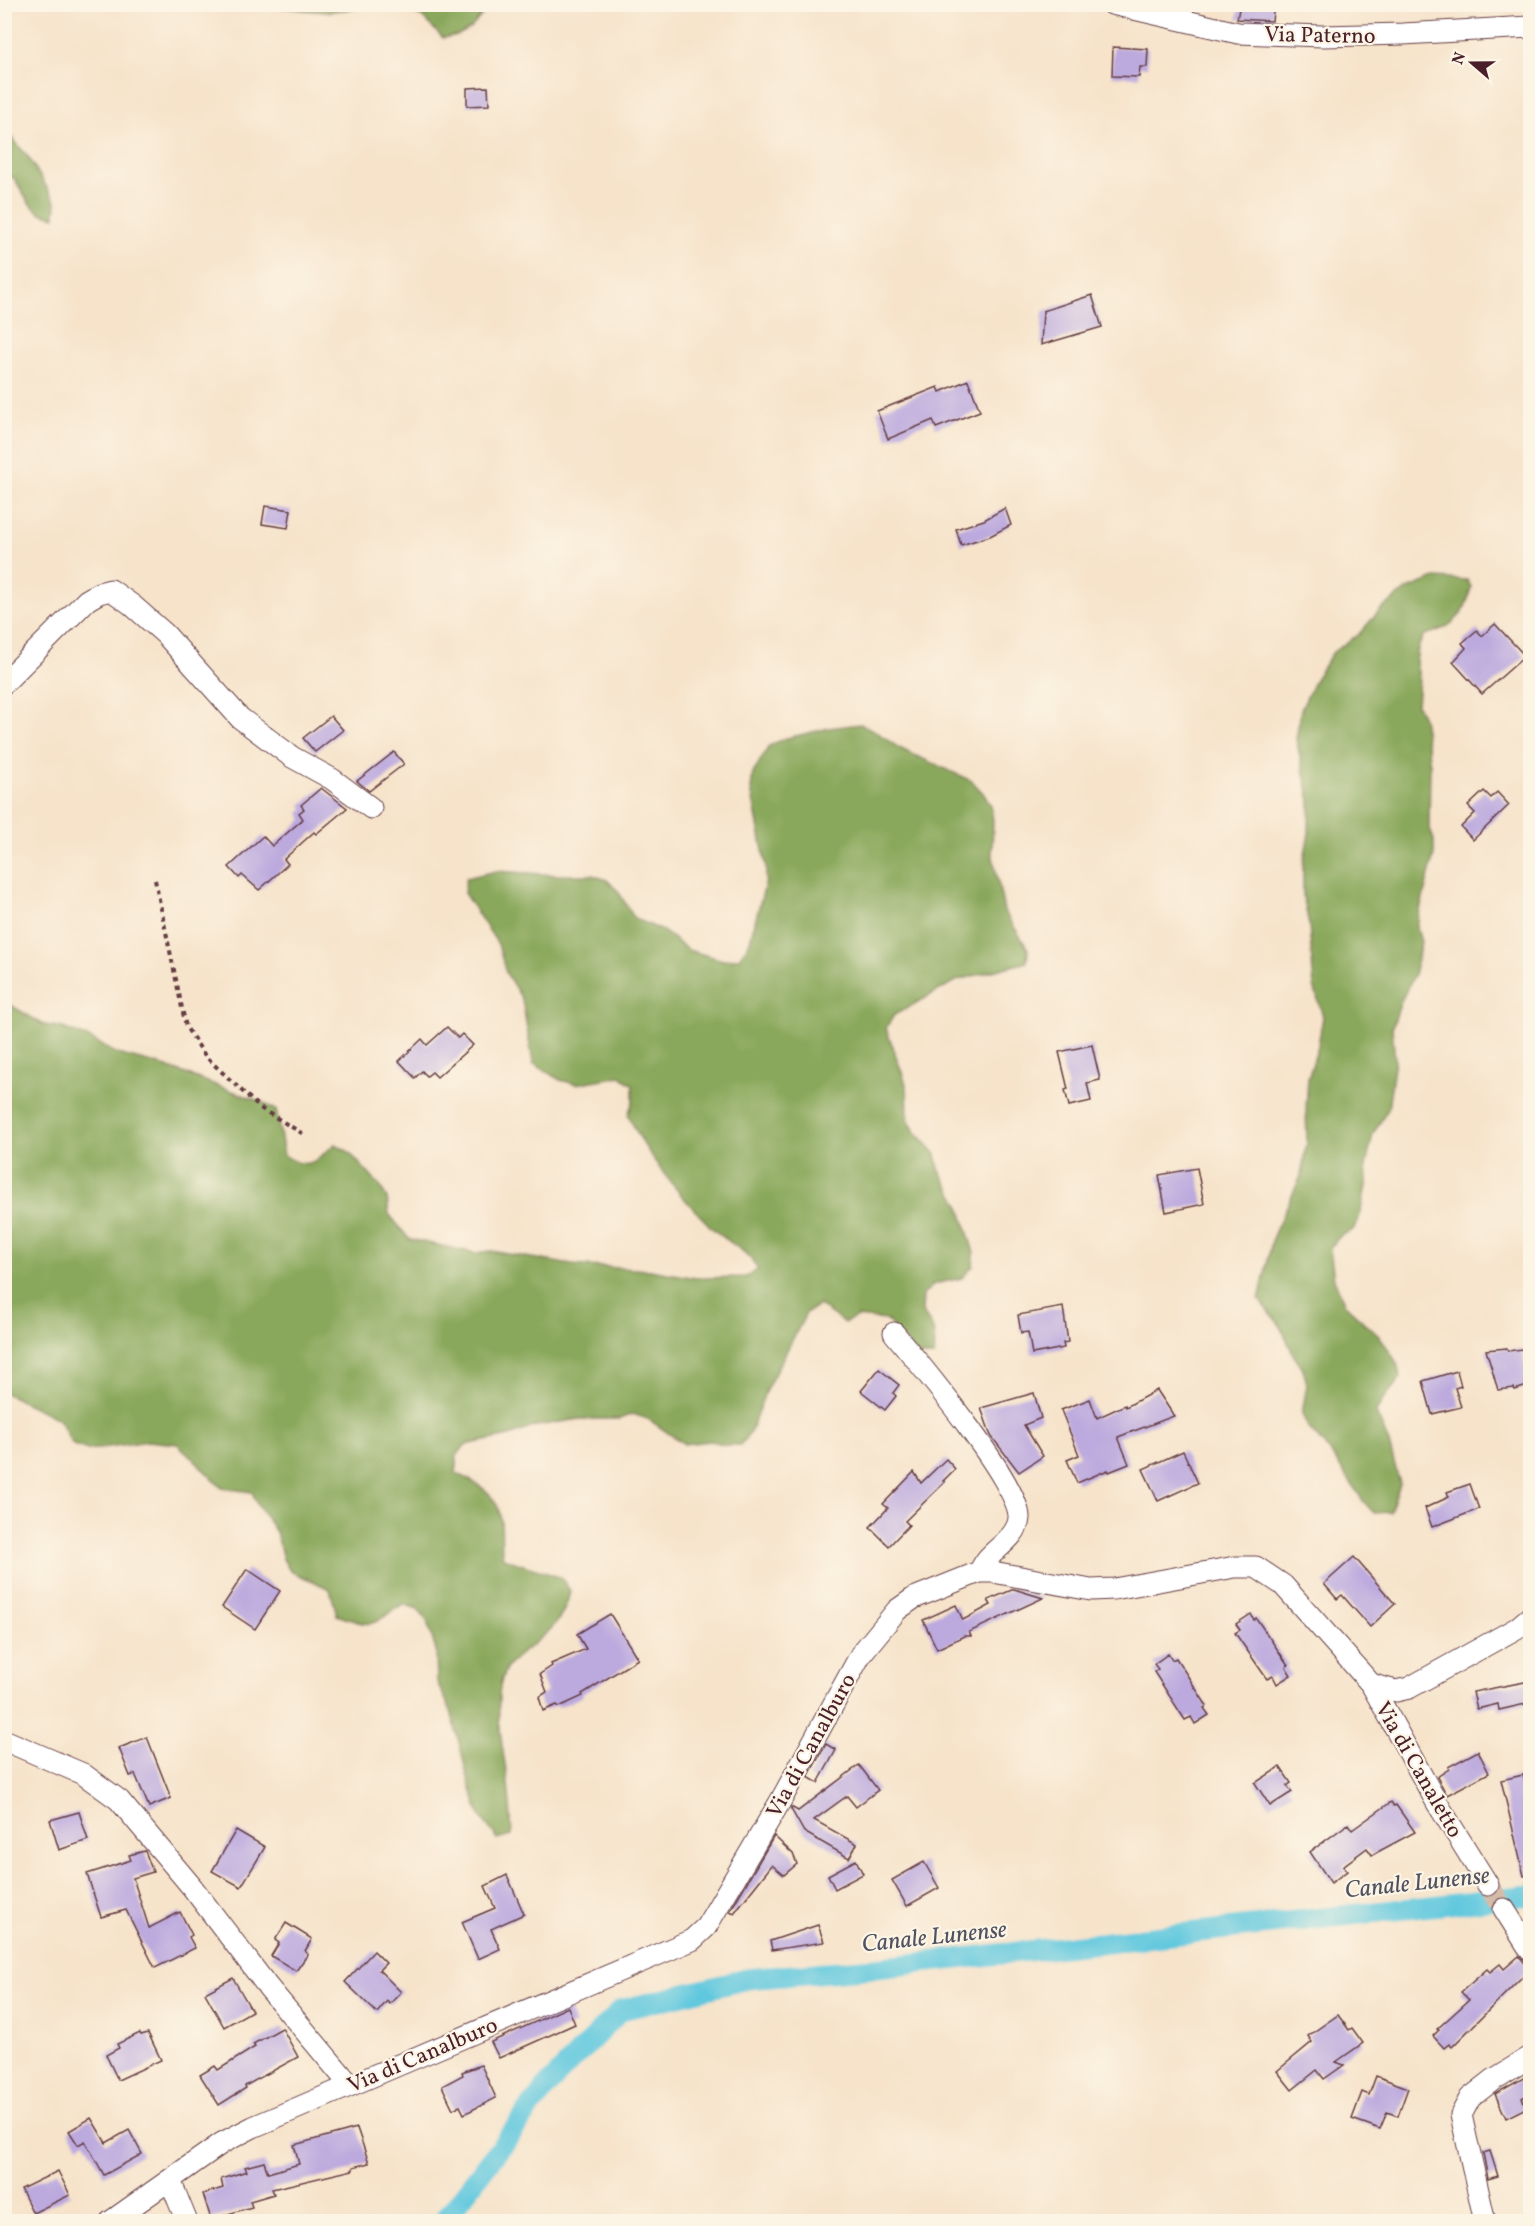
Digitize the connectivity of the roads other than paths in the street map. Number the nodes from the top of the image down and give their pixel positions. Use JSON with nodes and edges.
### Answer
{"nodes":[{"id":1,"x":1112,"y":4,"type":"edge"},
{"id":2,"x":1530,"y":27,"type":"edge"},
{"id":3,"x":4,"y":683,"type":"edge"},
{"id":4,"x":371,"y":808,"type":"dead end"},
{"id":5,"x":894,"y":1333,"type":"dead end"},
{"id":6,"x":979,"y":1572,"type":"junction"},
{"id":7,"x":1530,"y":1617,"type":"edge"},
{"id":8,"x":1371,"y":1684,"type":"junction"},
{"id":9,"x":4,"y":1740,"type":"edge"},
{"id":10,"x":1488,"y":1885,"type":"tunnel mouth"},
{"id":11,"x":1504,"y":1909,"type":"tunnel mouth"},
{"id":12,"x":1530,"y":1950,"type":"edge"},
{"id":13,"x":1530,"y":2057,"type":"edge"},
{"id":14,"x":350,"y":2085,"type":"junction"},
{"id":15,"x":170,"y":2180,"type":"junction"},
{"id":16,"x":110,"y":2222,"type":"edge"},
{"id":17,"x":187,"y":2222,"type":"edge"},
{"id":18,"x":1485,"y":2222,"type":"edge"}],
"edges":[{"from":1,"to":2,"type":"street","name":"Via Paterno"},
{"from":3,"to":4,"type":"street"},
{"from":5,"to":6,"type":"street"},
{"from":6,"to":8,"type":"street","name":"Via di Canalburo"},
{"from":6,"to":14,"type":"street","name":"Via di Canalburo"},
{"from":7,"to":8,"type":"street"},
{"from":8,"to":10,"type":"street","name":"Via di Canaletto"},
{"from":9,"to":14,"type":"street"},
{"from":11,"to":12,"type":"street"},
{"from":13,"to":18,"type":"street"},
{"from":14,"to":15,"type":"street","name":"Via di Canalburo"},
{"from":15,"to":16,"type":"street","name":"Via di Canalburo"},
{"from":15,"to":17,"type":"street"}]}
